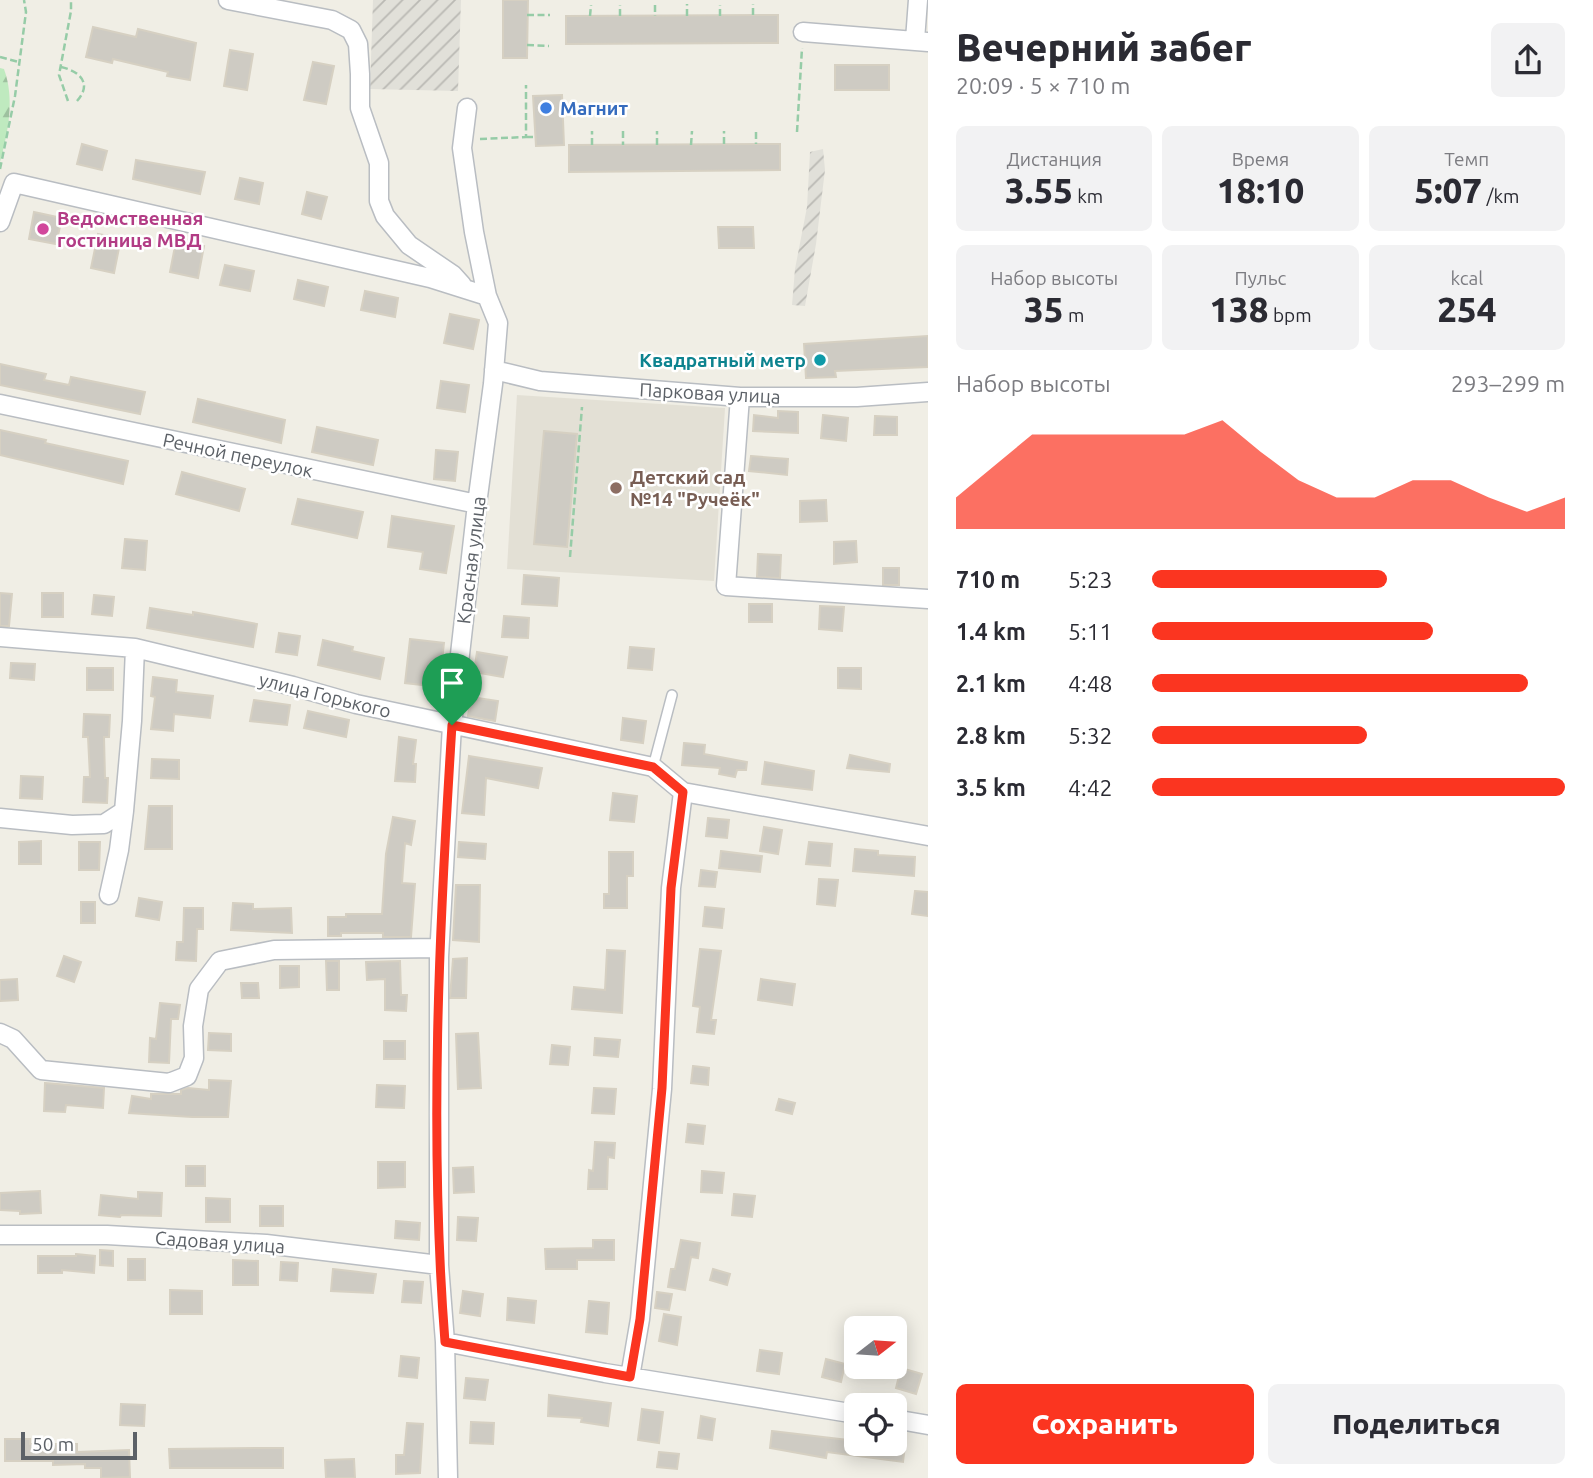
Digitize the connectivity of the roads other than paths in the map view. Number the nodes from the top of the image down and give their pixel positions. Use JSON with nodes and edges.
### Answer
{"nodes":[{"id":1,"x":228,"y":0,"type":"edge"},
{"id":2,"x":918,"y":0,"type":"edge"},
{"id":3,"x":803,"y":32,"type":"road end"},
{"id":4,"x":922,"y":41,"type":"edge"},
{"id":5,"x":467,"y":108,"type":"dead end"},
{"id":6,"x":0,"y":222,"type":"edge"},
{"id":7,"x":466,"y":289,"type":"junction"},
{"id":8,"x":487,"y":296,"type":"junction"},
{"id":9,"x":494,"y":370,"type":"junction"},
{"id":10,"x":928,"y":392,"type":"edge"},
{"id":11,"x":740,"y":397,"type":"junction"},
{"id":12,"x":0,"y":404,"type":"edge"},
{"id":13,"x":477,"y":504,"type":"junction"},
{"id":14,"x":928,"y":599,"type":"edge"},
{"id":15,"x":0,"y":638,"type":"edge"},
{"id":16,"x":135,"y":648,"type":"junction"},
{"id":17,"x":672,"y":695,"type":"dead end"},
{"id":18,"x":452,"y":725,"type":"junction"},
{"id":19,"x":653,"y":767,"type":"junction"},
{"id":20,"x":683,"y":792,"type":"junction"},
{"id":21,"x":124,"y":811,"type":"junction"},
{"id":22,"x":0,"y":818,"type":"edge"},
{"id":23,"x":928,"y":836,"type":"edge"},
{"id":24,"x":109,"y":895,"type":"dead end"},
{"id":25,"x":439,"y":948,"type":"junction"},
{"id":26,"x":0,"y":1033,"type":"edge"},
{"id":27,"x":0,"y":1235,"type":"edge"},
{"id":28,"x":439,"y":1265,"type":"junction"},
{"id":29,"x":445,"y":1342,"type":"junction"},
{"id":30,"x":630,"y":1377,"type":"junction"},
{"id":31,"x":844,"y":1412,"type":"edge"},
{"id":32,"x":907,"y":1421,"type":"edge"},
{"id":33,"x":928,"y":1424,"type":"edge"},
{"id":34,"x":448,"y":1478,"type":"edge"}],
"edges":[{"from":1,"to":7,"type":"street"},
{"from":2,"to":4,"type":"street"},
{"from":3,"to":4,"type":"street"},
{"from":5,"to":8,"type":"street"},
{"from":6,"to":7,"type":"street"},
{"from":7,"to":8,"type":"street"},
{"from":8,"to":9,"type":"street","name":"Красная улица"},
{"from":9,"to":11,"type":"street","name":"Парковая улица"},
{"from":9,"to":13,"type":"street","name":"Красная улица"},
{"from":10,"to":11,"type":"street","name":"Парковая улица"},
{"from":11,"to":14,"type":"street"},
{"from":12,"to":13,"type":"street","name":"Речной переулок"},
{"from":13,"to":18,"type":"street","name":"Красная улица"},
{"from":15,"to":16,"type":"street","name":"улица Горького"},
{"from":16,"to":18,"type":"street","name":"улица Горького"},
{"from":16,"to":21,"type":"street"},
{"from":17,"to":19,"type":"lane"},
{"from":18,"to":19,"type":"street","name":"улица Горького"},
{"from":18,"to":25,"type":"street","name":"Красная улица"},
{"from":19,"to":20,"type":"street","name":"улица Горького"},
{"from":20,"to":23,"type":"street","name":"улица Горького"},
{"from":20,"to":30,"type":"street"},
{"from":21,"to":22,"type":"street"},
{"from":21,"to":24,"type":"street"},
{"from":25,"to":26,"type":"street"},
{"from":25,"to":28,"type":"street","name":"Красная улица"},
{"from":27,"to":28,"type":"street","name":"Садовая улица"},
{"from":28,"to":29,"type":"street","name":"Красная улица"},
{"from":29,"to":30,"type":"street"},
{"from":29,"to":34,"type":"street","name":"Красная улица"},
{"from":30,"to":31,"type":"street"},
{"from":32,"to":33,"type":"street"}]}
